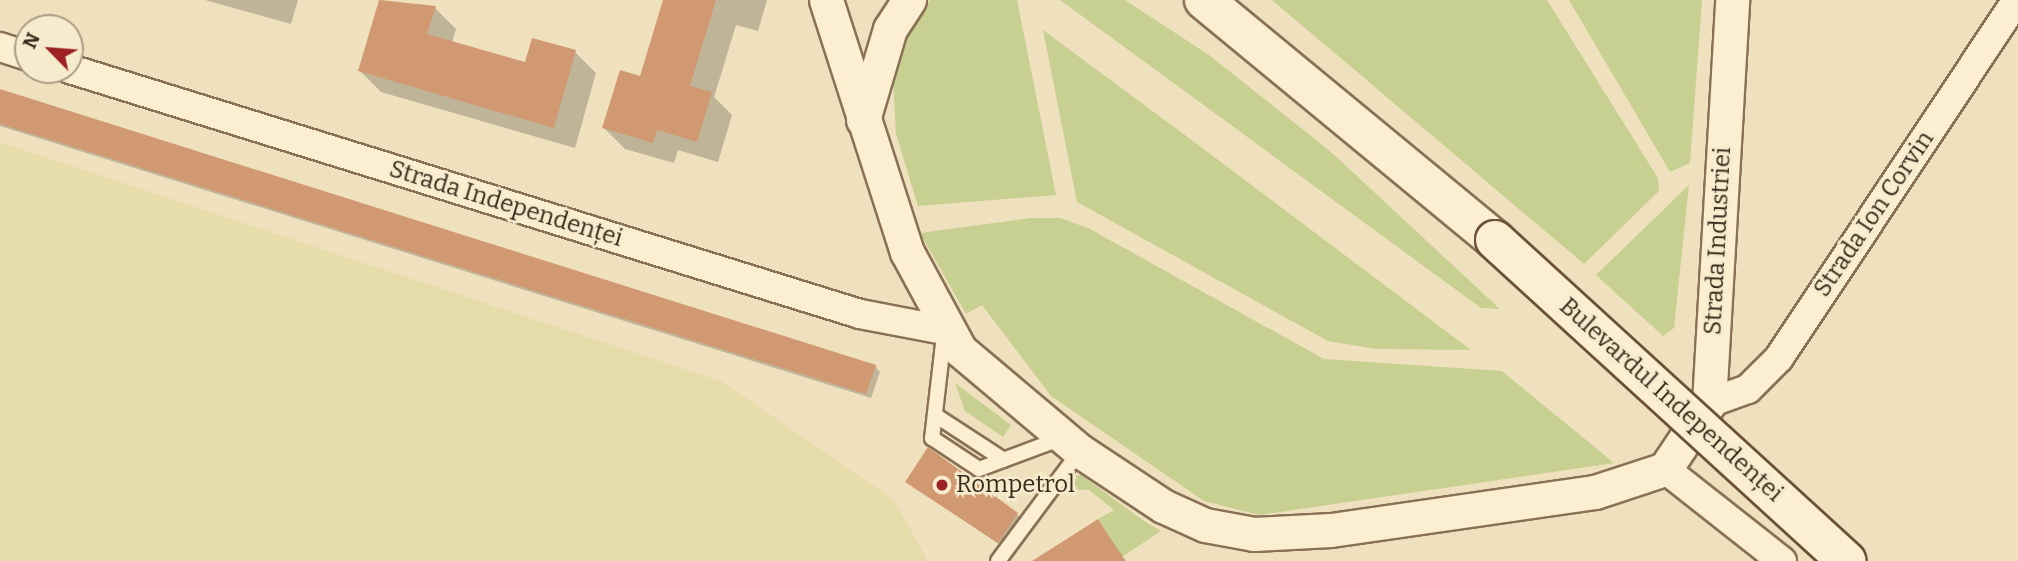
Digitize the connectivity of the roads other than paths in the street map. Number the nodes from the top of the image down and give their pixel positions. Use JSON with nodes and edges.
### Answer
{"nodes":[{"id":1,"x":826,"y":0,"type":"edge"},
{"id":2,"x":909,"y":0,"type":"edge"},
{"id":3,"x":1204,"y":0,"type":"edge"},
{"id":4,"x":1732,"y":0,"type":"edge"},
{"id":5,"x":2017,"y":0,"type":"edge"},
{"id":6,"x":84,"y":73,"type":"edge"},
{"id":7,"x":863,"y":120,"type":"junction"},
{"id":8,"x":944,"y":330,"type":"junction"},
{"id":9,"x":1709,"y":403,"type":"junction"},
{"id":10,"x":935,"y":415,"type":"junction"},
{"id":11,"x":1072,"y":444,"type":"junction"},
{"id":12,"x":1004,"y":460,"type":"junction"},
{"id":13,"x":1665,"y":469,"type":"junction"},
{"id":14,"x":998,"y":561,"type":"edge"},
{"id":15,"x":1783,"y":561,"type":"edge"},
{"id":16,"x":1847,"y":561,"type":"edge"}],
"edges":[{"from":1,"to":7,"type":"street"},
{"from":2,"to":7,"type":"street"},
{"from":3,"to":16,"type":"main road","name":"Bulevardul Independenței","bridge":true},
{"from":4,"to":9,"type":"street","name":"Strada Industriei"},
{"from":5,"to":9,"type":"street","name":"Strada Ion Corvin"},
{"from":6,"to":8,"type":"street","name":"Strada Independenței"},
{"from":7,"to":8,"type":"street"},
{"from":8,"to":10,"type":"lane"},
{"from":8,"to":11,"type":"street"},
{"from":9,"to":13,"type":"street"},
{"from":10,"to":12,"type":"lane"},
{"from":10,"to":12,"type":"lane"},
{"from":11,"to":12,"type":"lane"},
{"from":11,"to":13,"type":"street"},
{"from":11,"to":14,"type":"lane"},
{"from":13,"to":15,"type":"street"}]}
